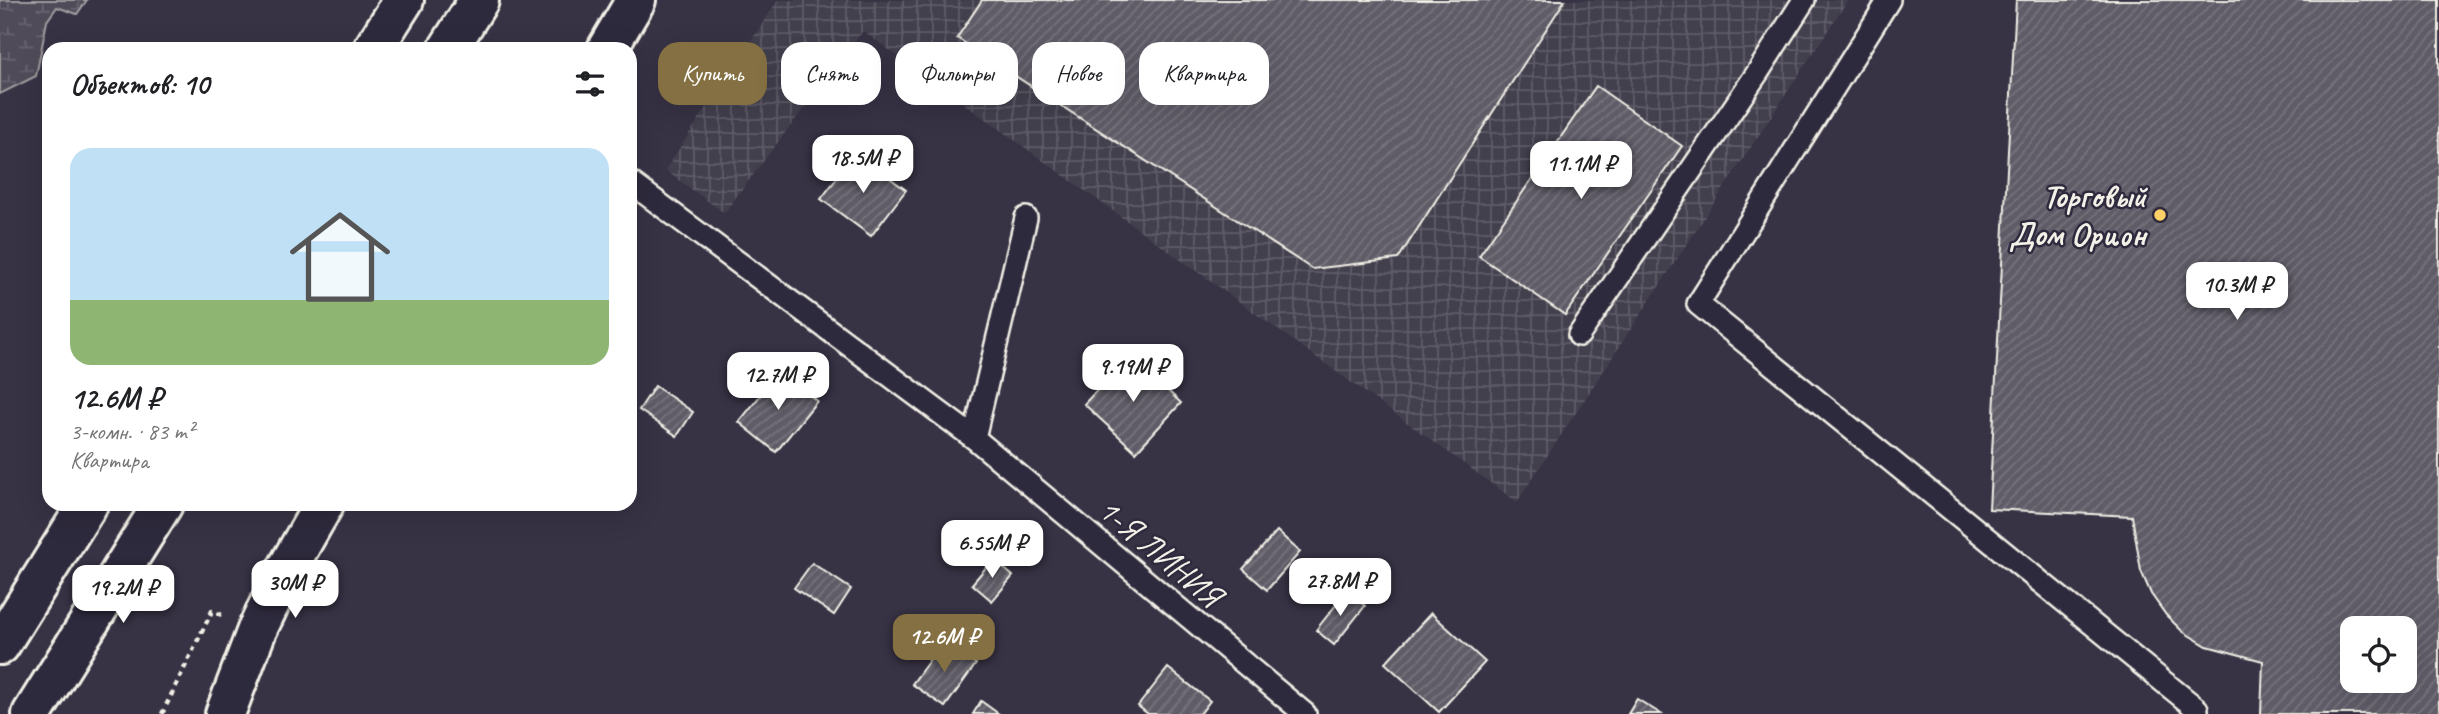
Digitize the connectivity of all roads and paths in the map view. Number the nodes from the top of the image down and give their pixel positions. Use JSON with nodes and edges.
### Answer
{"nodes":[{"id":1,"x":404,"y":0,"type":"edge"},
{"id":2,"x":479,"y":0,"type":"edge"},
{"id":3,"x":636,"y":0,"type":"edge"},
{"id":4,"x":1804,"y":0,"type":"edge"},
{"id":5,"x":1889,"y":0,"type":"edge"},
{"id":6,"x":377,"y":42,"type":"edge"},
{"id":7,"x":453,"y":42,"type":"edge"},
{"id":8,"x":611,"y":42,"type":"edge"},
{"id":9,"x":637,"y":187,"type":"edge"},
{"id":10,"x":1026,"y":218,"type":"dead end"},
{"id":11,"x":1579,"y":335,"type":"dead end"},
{"id":12,"x":974,"y":438,"type":"junction"},
{"id":13,"x":84,"y":511,"type":"edge"},
{"id":14,"x":159,"y":511,"type":"edge"},
{"id":15,"x":320,"y":511,"type":"edge"},
{"id":16,"x":212,"y":611,"type":"dead end"},
{"id":17,"x":0,"y":645,"type":"edge"},
{"id":18,"x":32,"y":714,"type":"edge"},
{"id":19,"x":162,"y":714,"type":"edge"},
{"id":20,"x":225,"y":714,"type":"edge"},
{"id":21,"x":1305,"y":714,"type":"edge"},
{"id":22,"x":2197,"y":714,"type":"edge"}],
"edges":[{"from":1,"to":6,"type":"main road"},
{"from":2,"to":7,"type":"main road"},
{"from":3,"to":8,"type":"main road"},
{"from":4,"to":11,"type":"lane"},
{"from":5,"to":22,"type":"lane"},
{"from":9,"to":12,"type":"lane","name":"1-Я ЛИНИЯ"},
{"from":10,"to":12,"type":"lane"},
{"from":12,"to":21,"type":"lane","name":"1-Я ЛИНИЯ"},
{"from":13,"to":17,"type":"main road"},
{"from":14,"to":18,"type":"main road"},
{"from":15,"to":20,"type":"main road"},
{"from":16,"to":19,"type":"path"}]}
